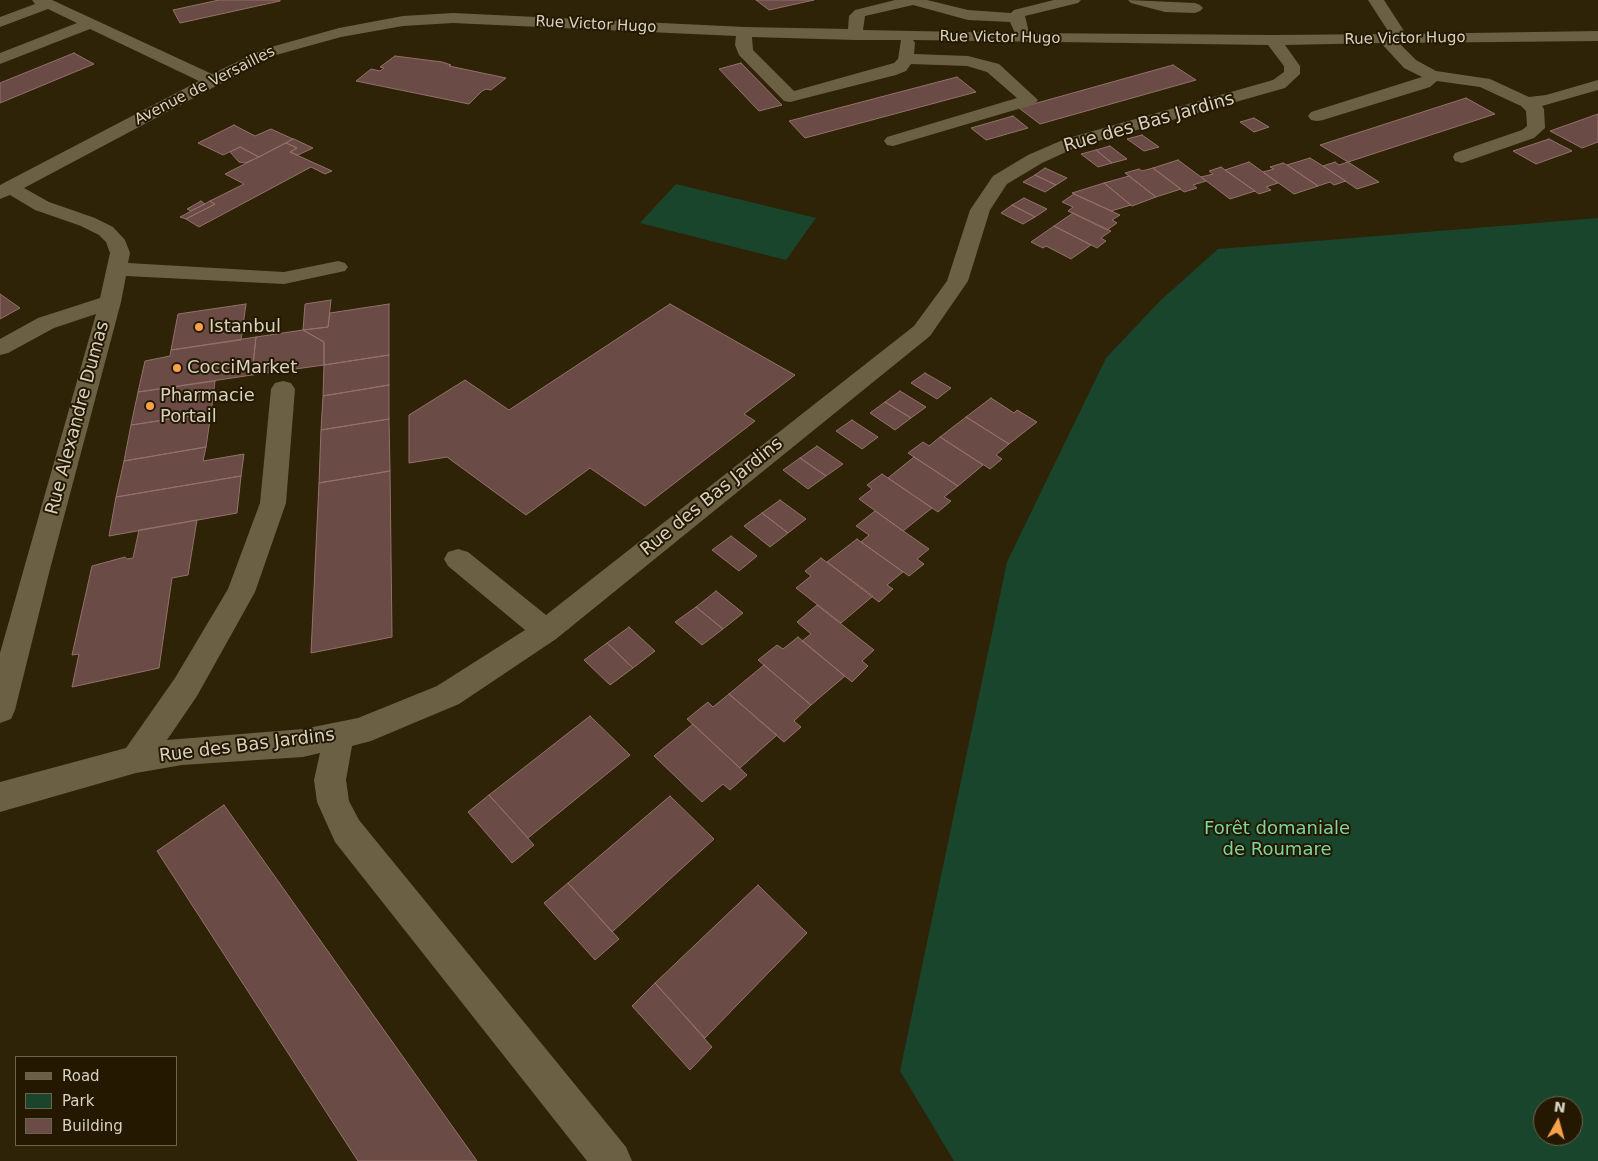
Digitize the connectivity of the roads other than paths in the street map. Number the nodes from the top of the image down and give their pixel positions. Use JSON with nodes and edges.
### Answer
{"nodes":[{"id":1,"x":914,"y":0,"type":"edge"},
{"id":2,"x":1073,"y":0,"type":"edge"},
{"id":3,"x":1136,"y":0,"type":"edge"},
{"id":4,"x":1376,"y":0,"type":"edge"},
{"id":5,"x":44,"y":2,"type":"edge"},
{"id":6,"x":1195,"y":8,"type":"dead end"},
{"id":7,"x":402,"y":15,"type":"joint"},
{"id":8,"x":1016,"y":18,"type":"junction"},
{"id":9,"x":0,"y":22,"type":"edge"},
{"id":10,"x":89,"y":24,"type":"junction"},
{"id":11,"x":745,"y":32,"type":"junction"},
{"id":12,"x":855,"y":35,"type":"junction"},
{"id":13,"x":908,"y":36,"type":"junction"},
{"id":14,"x":1598,"y":36,"type":"edge"},
{"id":15,"x":1023,"y":38,"type":"junction"},
{"id":16,"x":1394,"y":39,"type":"junction"},
{"id":17,"x":1273,"y":40,"type":"junction"},
{"id":18,"x":0,"y":59,"type":"edge"},
{"id":19,"x":906,"y":59,"type":"junction"},
{"id":20,"x":1432,"y":74,"type":"junction"},
{"id":21,"x":212,"y":81,"type":"junction"},
{"id":22,"x":1598,"y":84,"type":"edge"},
{"id":23,"x":1527,"y":102,"type":"junction"},
{"id":24,"x":1317,"y":116,"type":"dead end"},
{"id":25,"x":893,"y":141,"type":"dead end"},
{"id":26,"x":1462,"y":156,"type":"dead end"},
{"id":27,"x":5,"y":191,"type":"edge"},
{"id":28,"x":338,"y":267,"type":"dead end"},
{"id":29,"x":117,"y":269,"type":"junction"},
{"id":30,"x":110,"y":302,"type":"junction"},
{"id":31,"x":0,"y":348,"type":"edge"},
{"id":32,"x":283,"y":389,"type":"dead end"},
{"id":33,"x":458,"y":558,"type":"dead end"},
{"id":34,"x":546,"y":631,"type":"junction"},
{"id":35,"x":0,"y":709,"type":"edge"},
{"id":36,"x":339,"y":736,"type":"junction"},
{"id":37,"x":136,"y":760,"type":"junction"},
{"id":38,"x":0,"y":797,"type":"edge"},
{"id":39,"x":612,"y":1161,"type":"edge"}],
"edges":[{"from":1,"to":8,"type":"street"},
{"from":1,"to":12,"type":"street"},
{"from":2,"to":8,"type":"street"},
{"from":3,"to":6,"type":"street"},
{"from":4,"to":16,"type":"street"},
{"from":5,"to":9,"type":"street"},
{"from":5,"to":10,"type":"street"},
{"from":7,"to":11,"type":"street","name":"Rue Victor Hugo"},
{"from":7,"to":21,"type":"street","name":"Avenue de Versailles"},
{"from":8,"to":15,"type":"street"},
{"from":10,"to":18,"type":"street"},
{"from":10,"to":21,"type":"street"},
{"from":11,"to":12,"type":"street","name":"Rue Victor Hugo"},
{"from":11,"to":19,"type":"street"},
{"from":12,"to":13,"type":"street","name":"Rue Victor Hugo"},
{"from":13,"to":15,"type":"street","name":"Rue Victor Hugo"},
{"from":13,"to":19,"type":"street"},
{"from":14,"to":16,"type":"street","name":"Rue Victor Hugo"},
{"from":15,"to":17,"type":"street","name":"Rue Victor Hugo"},
{"from":16,"to":17,"type":"street","name":"Rue Victor Hugo"},
{"from":16,"to":20,"type":"street"},
{"from":17,"to":34,"type":"street","name":"Rue des Bas Jardins"},
{"from":19,"to":25,"type":"street"},
{"from":20,"to":23,"type":"street"},
{"from":20,"to":24,"type":"street"},
{"from":21,"to":27,"type":"street","name":"Avenue de Versailles"},
{"from":22,"to":23,"type":"street"},
{"from":23,"to":26,"type":"street"},
{"from":27,"to":29,"type":"street","name":"Rue Alexandre Dumas"},
{"from":28,"to":29,"type":"street"},
{"from":29,"to":30,"type":"street","name":"Rue Alexandre Dumas"},
{"from":30,"to":31,"type":"street"},
{"from":30,"to":35,"type":"street","name":"Rue Alexandre Dumas"},
{"from":32,"to":37,"type":"street"},
{"from":33,"to":34,"type":"street"},
{"from":34,"to":36,"type":"street","name":"Rue des Bas Jardins"},
{"from":36,"to":37,"type":"street","name":"Rue des Bas Jardins"},
{"from":36,"to":39,"type":"street"},
{"from":37,"to":38,"type":"street","name":"Rue des Bas Jardins"}]}
